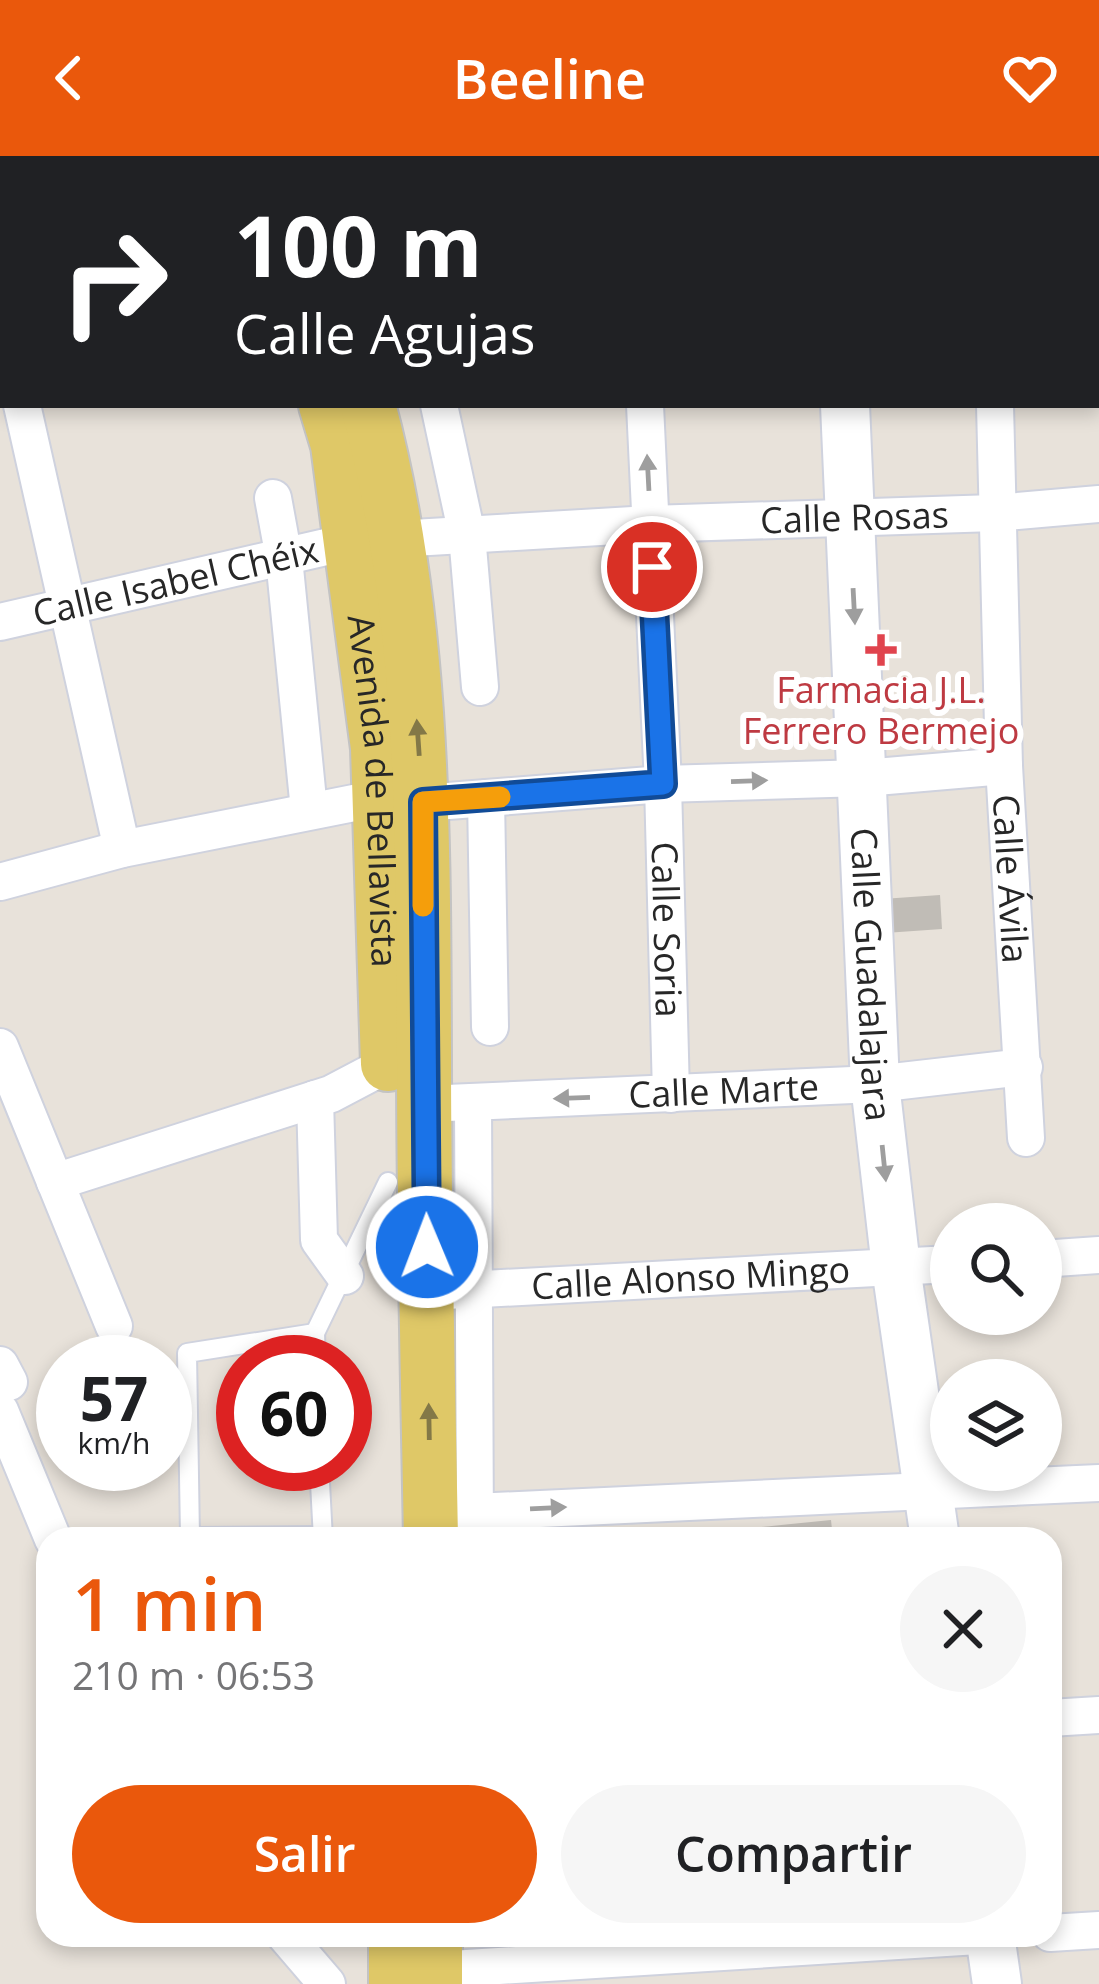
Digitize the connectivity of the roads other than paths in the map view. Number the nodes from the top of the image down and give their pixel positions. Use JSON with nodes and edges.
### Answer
{"nodes":[{"id":1,"x":23,"y":408,"type":"edge"},
{"id":2,"x":327,"y":408,"type":"edge"},
{"id":3,"x":368,"y":408,"type":"edge"},
{"id":4,"x":440,"y":408,"type":"edge"},
{"id":5,"x":645,"y":408,"type":"edge"},
{"id":6,"x":845,"y":408,"type":"edge"},
{"id":7,"x":995,"y":408,"type":"edge"},
{"id":8,"x":273,"y":498,"type":"dead end"},
{"id":9,"x":1099,"y":504,"type":"edge"},
{"id":10,"x":995,"y":513,"type":"junction"},
{"id":11,"x":849,"y":520,"type":"junction"},
{"id":12,"x":650,"y":524,"type":"junction"},
{"id":13,"x":467,"y":536,"type":"junction"},
{"id":14,"x":374,"y":540,"type":"junction"},
{"id":15,"x":284,"y":558,"type":"junction"},
{"id":16,"x":69,"y":607,"type":"junction"},
{"id":17,"x":0,"y":622,"type":"edge"},
{"id":18,"x":480,"y":687,"type":"dead end"},
{"id":19,"x":1004,"y":766,"type":"junction"},
{"id":20,"x":864,"y":778,"type":"junction"},
{"id":21,"x":663,"y":784,"type":"junction"},
{"id":22,"x":486,"y":798,"type":"junction"},
{"id":23,"x":401,"y":800,"type":"junction"},
{"id":24,"x":309,"y":811,"type":"junction"},
{"id":25,"x":122,"y":849,"type":"junction"},
{"id":26,"x":0,"y":882,"type":"edge"},
{"id":27,"x":490,"y":1027,"type":"dead end"},
{"id":28,"x":0,"y":1047,"type":"edge"},
{"id":29,"x":388,"y":1064,"type":"junction"},
{"id":30,"x":1024,"y":1067,"type":"junction"},
{"id":31,"x":875,"y":1084,"type":"junction"},
{"id":32,"x":671,"y":1094,"type":"junction"},
{"id":33,"x":315,"y":1099,"type":"junction"},
{"id":34,"x":448,"y":1103,"type":"junction"},
{"id":35,"x":1026,"y":1138,"type":"dead end"},
{"id":36,"x":55,"y":1182,"type":"junction"},
{"id":37,"x":388,"y":1182,"type":"junction"},
{"id":38,"x":1099,"y":1255,"type":"edge"},
{"id":39,"x":1062,"y":1257,"type":"edge"},
{"id":40,"x":930,"y":1265,"type":"edge"},
{"id":41,"x":896,"y":1267,"type":"junction"},
{"id":42,"x":345,"y":1276,"type":"junction"},
{"id":43,"x":450,"y":1291,"type":"junction"},
{"id":44,"x":114,"y":1326,"type":"dead end"},
{"id":45,"x":315,"y":1333,"type":"joint"},
{"id":46,"x":3,"y":1386,"type":"edge"},
{"id":47,"x":1099,"y":1483,"type":"edge"},
{"id":48,"x":928,"y":1490,"type":"junction"},
{"id":49,"x":320,"y":1491,"type":"edge"},
{"id":50,"x":49,"y":1527,"type":"edge"},
{"id":51,"x":190,"y":1527,"type":"edge"},
{"id":52,"x":322,"y":1527,"type":"edge"},
{"id":53,"x":441,"y":1527,"type":"edge"},
{"id":54,"x":441,"y":1527,"type":"edge"},
{"id":55,"x":454,"y":1527,"type":"edge"},
{"id":56,"x":933,"y":1527,"type":"edge"},
{"id":57,"x":1099,"y":1715,"type":"edge"},
{"id":58,"x":1062,"y":1717,"type":"edge"},
{"id":59,"x":1099,"y":1930,"type":"edge"},
{"id":60,"x":1062,"y":1932,"type":"edge"},
{"id":61,"x":295,"y":1947,"type":"edge"},
{"id":62,"x":770,"y":1947,"type":"edge"},
{"id":63,"x":993,"y":1947,"type":"edge"},
{"id":64,"x":437,"y":1965,"type":"edge"},
{"id":65,"x":327,"y":1984,"type":"edge"},
{"id":66,"x":997,"y":1984,"type":"edge"}],
"edges":[{"from":1,"to":16,"type":"street"},
{"from":2,"to":14,"type":"main road","name":"Avenida de Bellavista"},
{"from":3,"to":14,"type":"main road","name":"Avenida de Bellavista"},
{"from":4,"to":13,"type":"street"},
{"from":12,"to":5,"type":"street","name":"Calle Soria","one_way":true},
{"from":6,"to":11,"type":"street","name":"Calle Guadalajara"},
{"from":7,"to":10,"type":"street","name":"Calle Ávila"},
{"from":8,"to":15,"type":"street","name":"Avenida de Bellavista"},
{"from":9,"to":10,"type":"street","name":"Calle Rosas"},
{"from":10,"to":11,"type":"street","name":"Calle Rosas"},
{"from":10,"to":19,"type":"street","name":"Calle Ávila"},
{"from":11,"to":12,"type":"street","name":"Calle Rosas"},
{"from":11,"to":20,"type":"street","name":"Calle Guadalajara","one_way":true},
{"from":12,"to":13,"type":"street","name":"Calle Rosas"},
{"from":12,"to":21,"type":"street","name":"Calle Soria"},
{"from":13,"to":14,"type":"street","name":"Calle Rosas"},
{"from":13,"to":18,"type":"street"},
{"from":14,"to":15,"type":"street","name":"Calle Isabel Chéix"},
{"from":14,"to":23,"type":"main road","name":"Avenida de Bellavista"},
{"from":15,"to":16,"type":"street","name":"Calle Isabel Chéix"},
{"from":15,"to":24,"type":"street","name":"Avenida de Bellavista"},
{"from":16,"to":17,"type":"street","name":"Calle Isabel Chéix"},
{"from":16,"to":25,"type":"street"},
{"from":19,"to":20,"type":"street"},
{"from":19,"to":30,"type":"street","name":"Calle Ávila"},
{"from":21,"to":20,"type":"street","one_way":true},
{"from":20,"to":31,"type":"street","name":"Calle Guadalajara"},
{"from":21,"to":22,"type":"street"},
{"from":21,"to":32,"type":"street","name":"Calle Soria"},
{"from":22,"to":23,"type":"street"},
{"from":22,"to":27,"type":"street"},
{"from":23,"to":24,"type":"street"},
{"from":23,"to":29,"type":"main road","name":"Avenida de Bellavista"},
{"from":23,"to":34,"type":"main road","name":"Avenida de Bellavista"},
{"from":24,"to":25,"type":"street"},
{"from":25,"to":26,"type":"street"},
{"from":28,"to":36,"type":"street"},
{"from":29,"to":33,"type":"street"},
{"from":29,"to":37,"type":"main road","name":"Avenida de Bellavista"},
{"from":30,"to":31,"type":"street","name":"Calle Marte"},
{"from":30,"to":35,"type":"street","name":"Calle Ávila"},
{"from":31,"to":32,"type":"street","name":"Calle Marte"},
{"from":31,"to":41,"type":"street","name":"Calle Guadalajara","one_way":true},
{"from":32,"to":34,"type":"street","name":"Calle Marte","one_way":true},
{"from":33,"to":36,"type":"street"},
{"from":33,"to":42,"type":"street"},
{"from":34,"to":43,"type":"main road","name":"Avenida de Bellavista"},
{"from":36,"to":44,"type":"street"},
{"from":37,"to":42,"type":"lane"},
{"from":37,"to":53,"type":"main road","name":"Avenida de Bellavista"},
{"from":38,"to":39,"type":"street"},
{"from":40,"to":41,"type":"street","name":"Calle Alonso Mingo"},
{"from":41,"to":43,"type":"street","name":"Calle Alonso Mingo"},
{"from":41,"to":48,"type":"street","name":"Calle Guadalajara"},
{"from":42,"to":45,"type":"lane"},
{"from":43,"to":54,"type":"main road","name":"Avenida de Bellavista"},
{"from":45,"to":51,"type":"lane"},
{"from":46,"to":50,"type":"street"},
{"from":47,"to":48,"type":"street"},
{"from":55,"to":48,"type":"street","one_way":true},
{"from":48,"to":56,"type":"street","name":"Calle Guadalajara"},
{"from":49,"to":52,"type":"lane"},
{"from":57,"to":58,"type":"street"},
{"from":59,"to":60,"type":"street"},
{"from":61,"to":65,"type":"street"},
{"from":62,"to":64,"type":"street"},
{"from":63,"to":66,"type":"street"}]}
